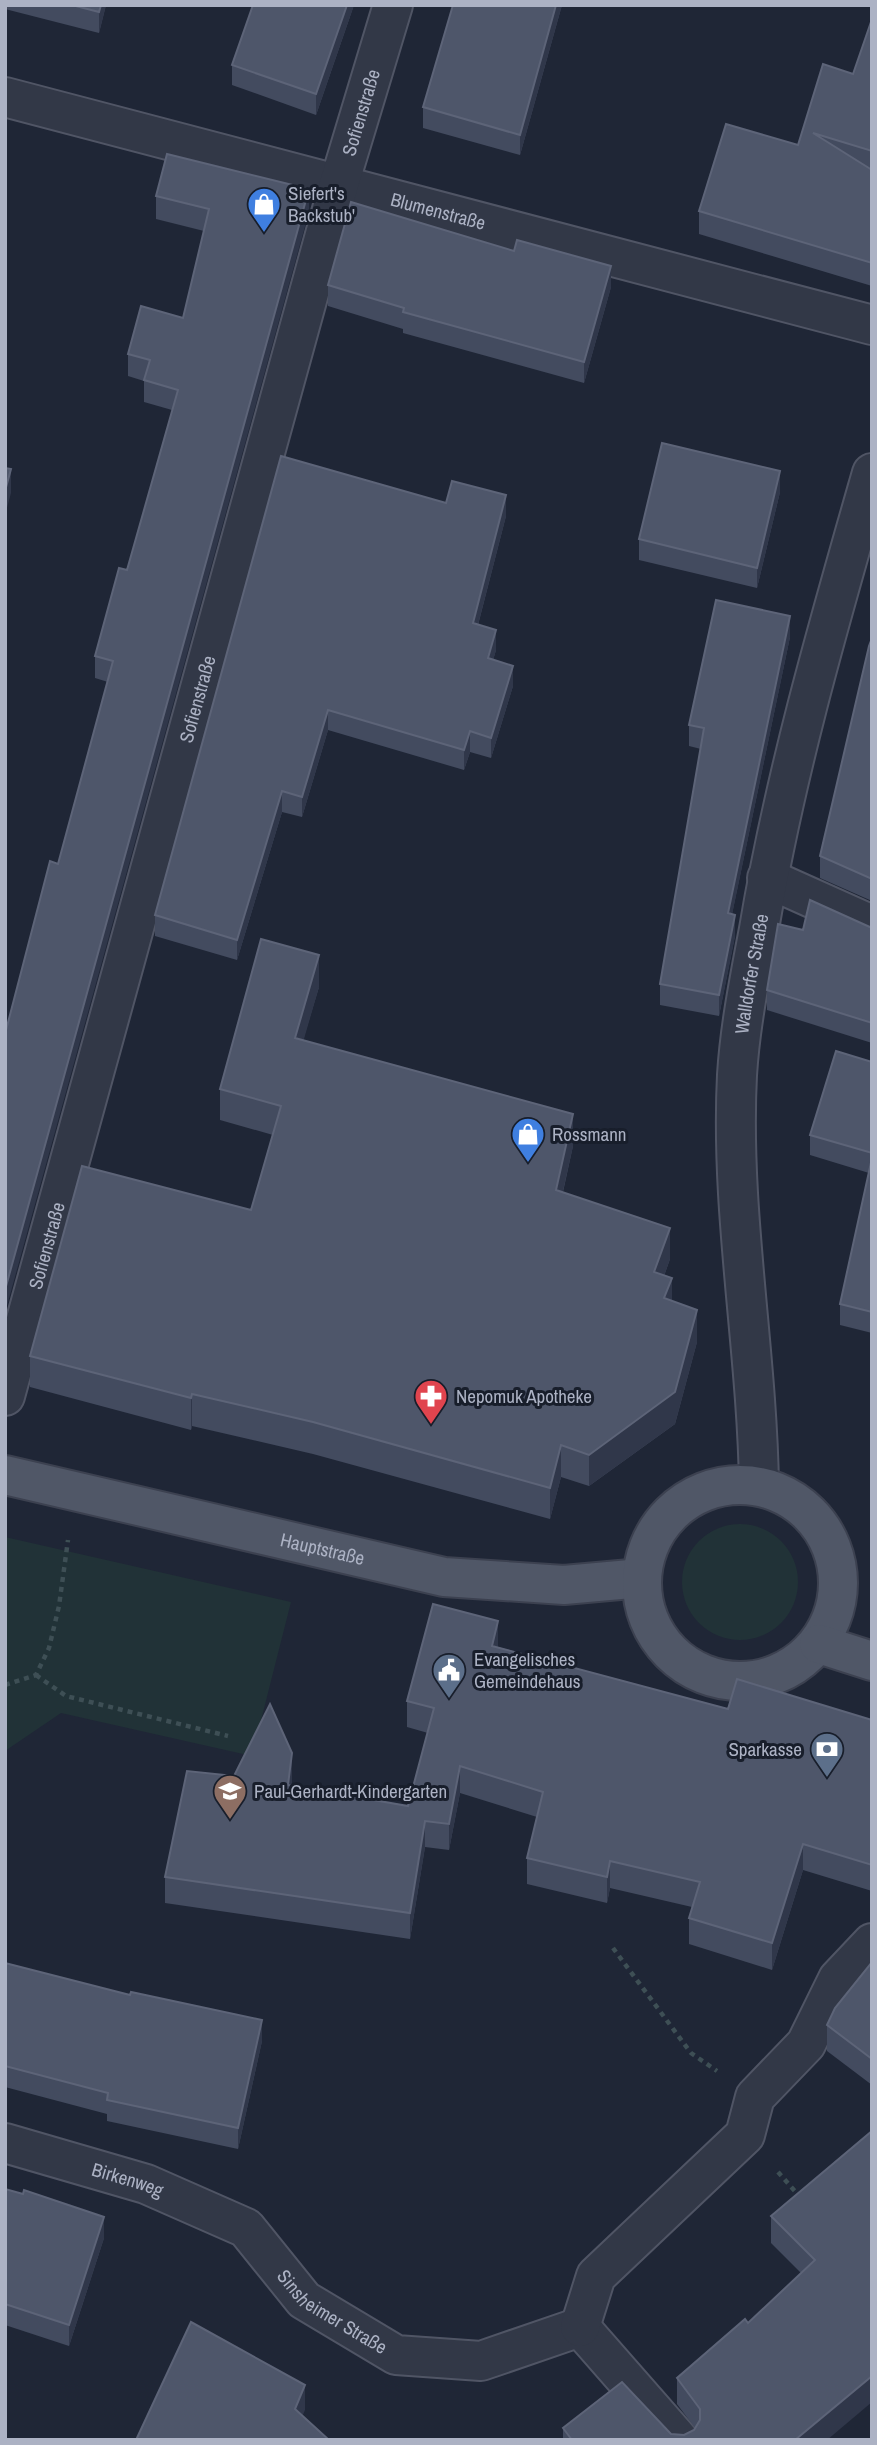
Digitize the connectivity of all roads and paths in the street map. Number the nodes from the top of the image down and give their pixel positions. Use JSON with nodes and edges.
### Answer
{"nodes":[{"id":1,"x":393,"y":5,"type":"edge"},
{"id":2,"x":5,"y":97,"type":"edge"},
{"id":3,"x":340,"y":184,"type":"junction"},
{"id":4,"x":872,"y":325,"type":"edge"},
{"id":5,"x":872,"y":473,"type":"edge"},
{"id":6,"x":767,"y":878,"type":"junction"},
{"id":7,"x":872,"y":925,"type":"edge"},
{"id":8,"x":5,"y":1396,"type":"edge"},
{"id":9,"x":5,"y":1475,"type":"edge"},
{"id":10,"x":759,"y":1486,"type":"junction"},
{"id":11,"x":95,"y":1497,"type":"junction"},
{"id":12,"x":642,"y":1578,"type":"junction"},
{"id":13,"x":819,"y":1644,"type":"junction"},
{"id":14,"x":872,"y":1661,"type":"edge"},
{"id":15,"x":36,"y":1675,"type":"junction"},
{"id":16,"x":5,"y":1685,"type":"edge"},
{"id":17,"x":228,"y":1736,"type":"dead end"},
{"id":18,"x":872,"y":1943,"type":"edge"},
{"id":19,"x":613,"y":1948,"type":"dead end"},
{"id":20,"x":691,"y":2053,"type":"dead end"},
{"id":21,"x":745,"y":2135,"type":"junction"},
{"id":22,"x":5,"y":2143,"type":"edge"},
{"id":23,"x":808,"y":2207,"type":"edge"},
{"id":24,"x":246,"y":2228,"type":"joint"},
{"id":25,"x":580,"y":2327,"type":"junction"},
{"id":26,"x":679,"y":2440,"type":"edge"}],
"edges":[{"from":1,"to":3,"type":"street","name":"Sofienstraße"},
{"from":2,"to":3,"type":"street","name":"Blumenstraße"},
{"from":3,"to":4,"type":"street","name":"Blumenstraße"},
{"from":3,"to":8,"type":"street","name":"Sofienstraße"},
{"from":5,"to":6,"type":"street","name":"Walldorfer Straße"},
{"from":6,"to":7,"type":"street"},
{"from":6,"to":10,"type":"street","name":"Walldorfer Straße"},
{"from":9,"to":11,"type":"main road","name":"Hauptstraße"},
{"from":10,"to":12,"type":"main road"},
{"from":10,"to":13,"type":"main road"},
{"from":11,"to":12,"type":"main road","name":"Hauptstraße"},
{"from":11,"to":15,"type":"path"},
{"from":12,"to":13,"type":"main road"},
{"from":13,"to":14,"type":"main road"},
{"from":15,"to":16,"type":"path"},
{"from":15,"to":17,"type":"path"},
{"from":18,"to":21,"type":"street"},
{"from":19,"to":20,"type":"path"},
{"from":21,"to":23,"type":"path"},
{"from":21,"to":25,"type":"street"},
{"from":22,"to":24,"type":"street","name":"Birkenweg"},
{"from":24,"to":25,"type":"street","name":"Sinsheimer Straße"},
{"from":25,"to":26,"type":"street"}]}
